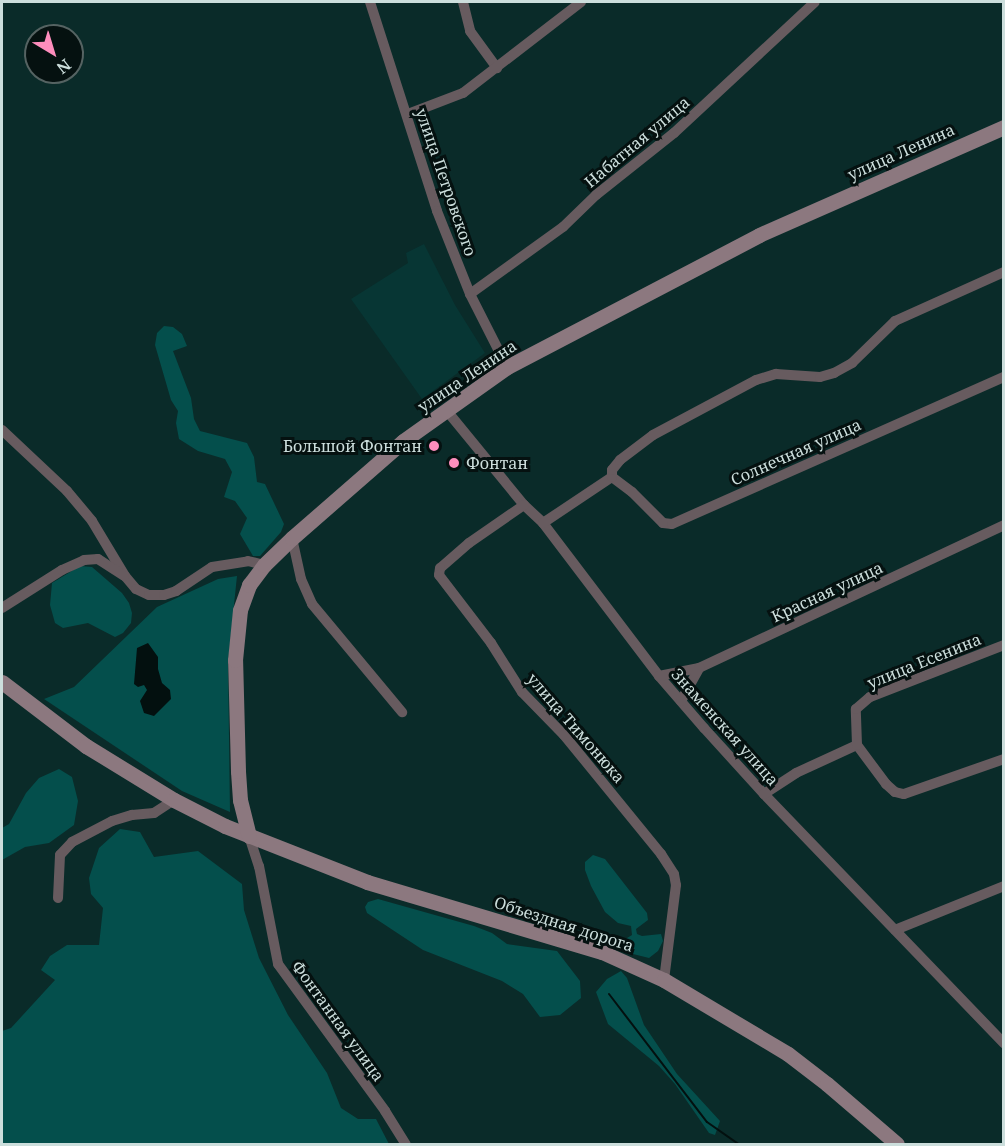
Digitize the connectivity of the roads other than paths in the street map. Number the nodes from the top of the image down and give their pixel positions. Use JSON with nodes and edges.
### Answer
{"nodes":[{"id":1,"x":370,"y":2,"type":"edge"},
{"id":2,"x":463,"y":2,"type":"edge"},
{"id":3,"x":581,"y":2,"type":"edge"},
{"id":4,"x":815,"y":2,"type":"edge"},
{"id":5,"x":497,"y":68,"type":"junction"},
{"id":6,"x":408,"y":114,"type":"junction"},
{"id":7,"x":1004,"y":127,"type":"edge"},
{"id":8,"x":1004,"y":272,"type":"edge"},
{"id":9,"x":470,"y":294,"type":"junction"},
{"id":10,"x":507,"y":367,"type":"junction"},
{"id":11,"x":1004,"y":376,"type":"edge"},
{"id":12,"x":447,"y":411,"type":"junction"},
{"id":13,"x":2,"y":430,"type":"edge"},
{"id":14,"x":612,"y":477,"type":"junction"},
{"id":15,"x":524,"y":505,"type":"junction"},
{"id":16,"x":543,"y":523,"type":"junction"},
{"id":17,"x":1004,"y":525,"type":"edge"},
{"id":18,"x":292,"y":538,"type":"junction"},
{"id":19,"x":113,"y":554,"type":"junction"},
{"id":20,"x":98,"y":560,"type":"junction"},
{"id":21,"x":264,"y":565,"type":"junction"},
{"id":22,"x":125,"y":576,"type":"junction"},
{"id":23,"x":2,"y":608,"type":"edge"},
{"id":24,"x":1004,"y":645,"type":"edge"},
{"id":25,"x":699,"y":668,"type":"junction"},
{"id":26,"x":659,"y":676,"type":"junction"},
{"id":27,"x":2,"y":682,"type":"edge"},
{"id":28,"x":681,"y":701,"type":"junction"},
{"id":29,"x":402,"y":712,"type":"dead end"},
{"id":30,"x":857,"y":745,"type":"junction"},
{"id":31,"x":1004,"y":759,"type":"edge"},
{"id":32,"x":764,"y":794,"type":"junction"},
{"id":33,"x":174,"y":800,"type":"junction"},
{"id":34,"x":249,"y":836,"type":"junction"},
{"id":35,"x":1004,"y":886,"type":"edge"},
{"id":36,"x":57,"y":898,"type":"dead end"},
{"id":37,"x":895,"y":930,"type":"junction"},
{"id":38,"x":664,"y":980,"type":"junction"},
{"id":39,"x":1004,"y":1043,"type":"edge"},
{"id":40,"x":406,"y":1144,"type":"edge"},
{"id":41,"x":897,"y":1144,"type":"edge"}],
"edges":[{"from":1,"to":6,"type":"street","name":"улица Петровского"},
{"from":2,"to":5,"type":"street"},
{"from":3,"to":5,"type":"street"},
{"from":4,"to":9,"type":"street","name":"Набатная улица"},
{"from":5,"to":6,"type":"street"},
{"from":6,"to":9,"type":"street","name":"улица Петровского"},
{"from":7,"to":10,"type":"street","name":"улица Ленина"},
{"from":8,"to":14,"type":"street"},
{"from":9,"to":10,"type":"street","name":"улица Петровского"},
{"from":10,"to":12,"type":"street","name":"улица Ленина"},
{"from":11,"to":14,"type":"street","name":"Солнечная улица"},
{"from":12,"to":15,"type":"street","name":"Знаменская улица"},
{"from":12,"to":18,"type":"street","name":"улица Ленина"},
{"from":13,"to":19,"type":"street"},
{"from":14,"to":16,"type":"street"},
{"from":15,"to":16,"type":"street","name":"Знаменская улица"},
{"from":15,"to":38,"type":"street","name":"улица Тимонюка"},
{"from":16,"to":26,"type":"street","name":"Знаменская улица"},
{"from":17,"to":25,"type":"street","name":"Красная улица"},
{"from":18,"to":21,"type":"street","name":"улица Ленина"},
{"from":18,"to":29,"type":"street"},
{"from":19,"to":20,"type":"street"},
{"from":19,"to":22,"type":"street"},
{"from":20,"to":22,"type":"street"},
{"from":20,"to":23,"type":"street"},
{"from":21,"to":22,"type":"street"},
{"from":21,"to":34,"type":"street","name":"улица Ленина"},
{"from":24,"to":30,"type":"street","name":"улица Есенина"},
{"from":25,"to":26,"type":"street","name":"Красная улица"},
{"from":25,"to":28,"type":"street"},
{"from":26,"to":28,"type":"street","name":"Знаменская улица"},
{"from":27,"to":33,"type":"street","name":"Объездная дорога"},
{"from":28,"to":32,"type":"street","name":"Знаменская улица"},
{"from":30,"to":31,"type":"street"},
{"from":30,"to":32,"type":"street"},
{"from":32,"to":37,"type":"street","name":"Знаменская улица"},
{"from":33,"to":34,"type":"street","name":"Объездная дорога"},
{"from":33,"to":36,"type":"street"},
{"from":34,"to":38,"type":"street","name":"Объездная дорога"},
{"from":34,"to":40,"type":"street","name":"Фонтанная улица"},
{"from":35,"to":37,"type":"street"},
{"from":37,"to":39,"type":"street","name":"Знаменская улица"},
{"from":38,"to":41,"type":"street","name":"Объездная дорога"}]}
